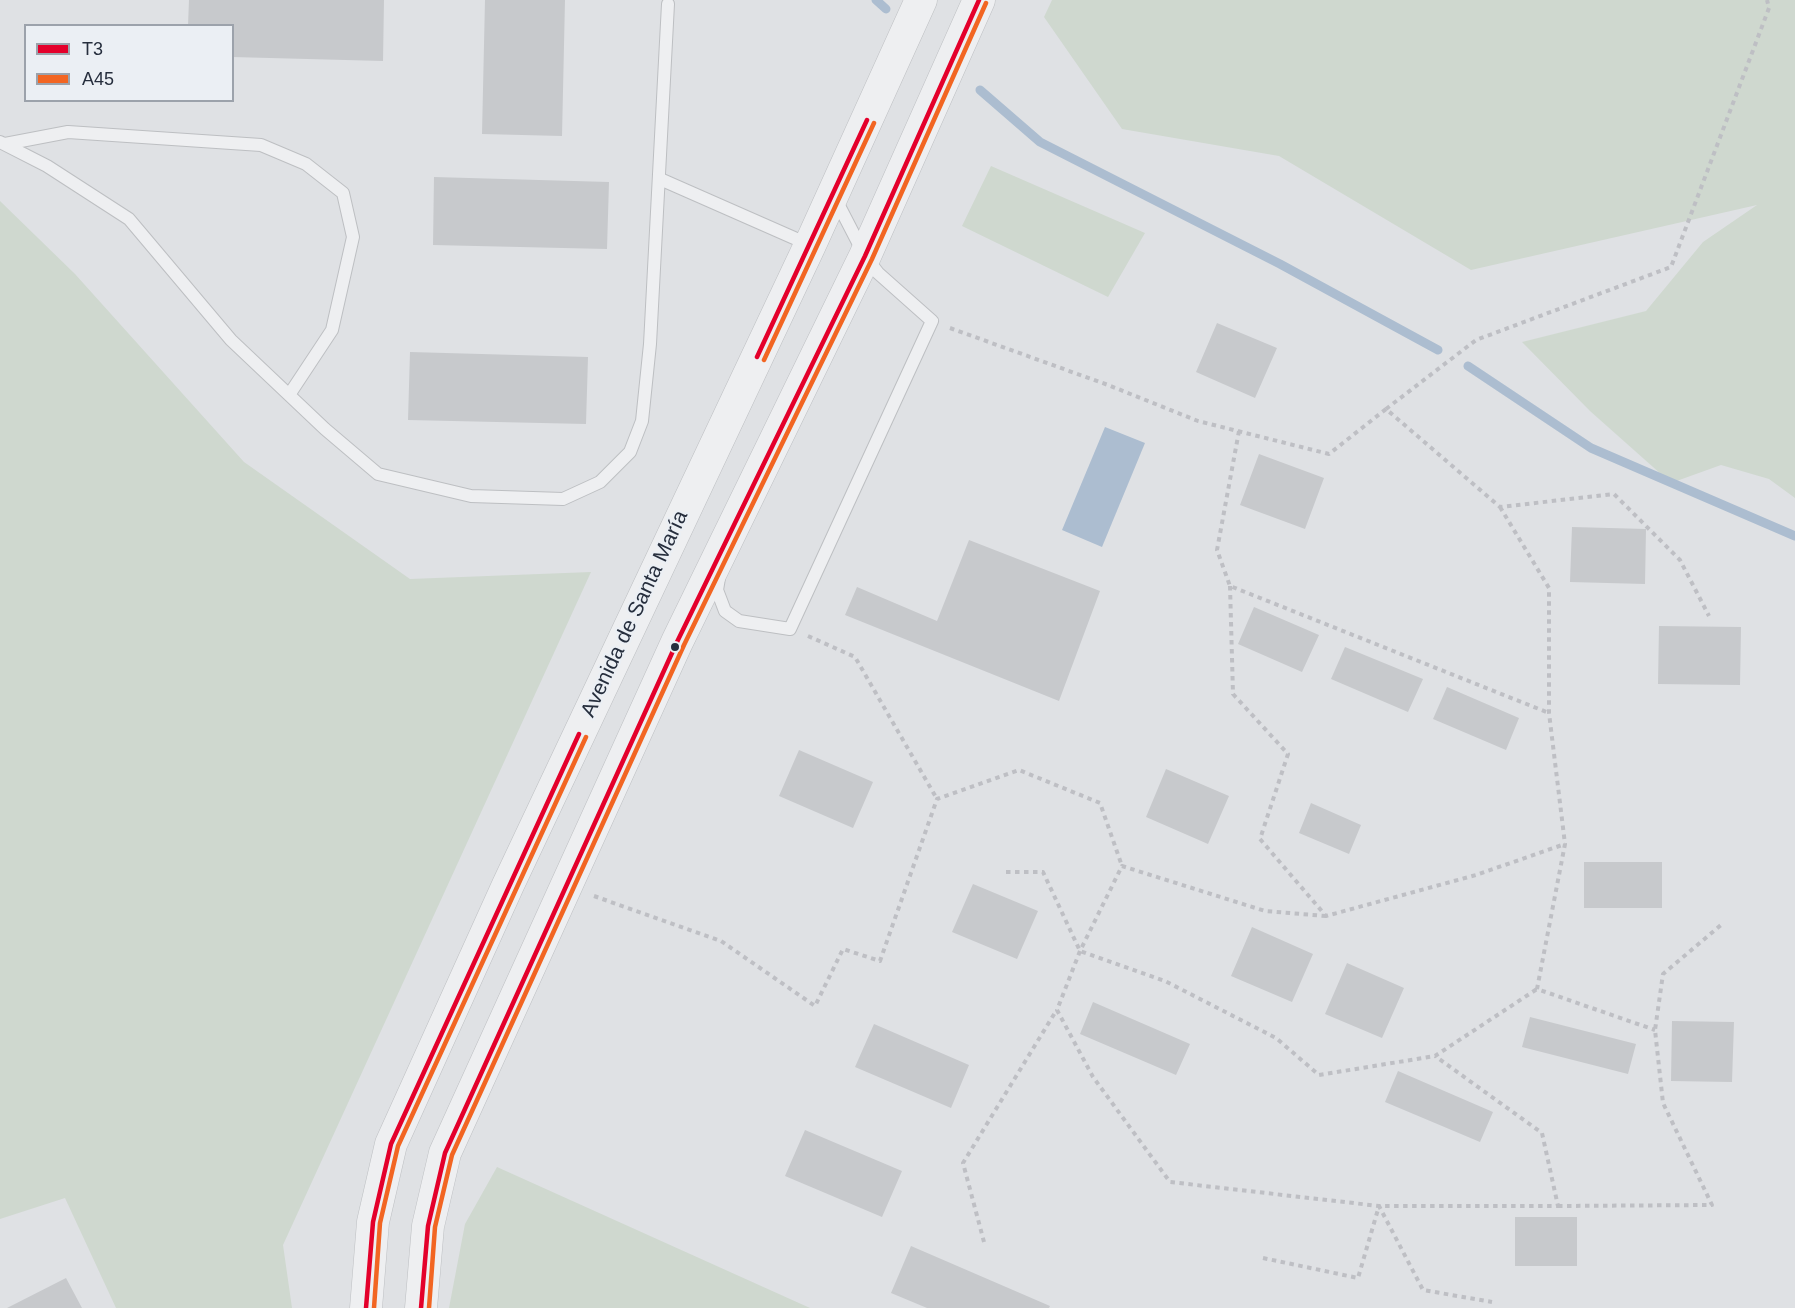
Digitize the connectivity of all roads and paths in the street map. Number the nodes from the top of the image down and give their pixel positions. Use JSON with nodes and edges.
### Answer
{"nodes":[{"id":1,"x":921,"y":0,"type":"edge"},
{"id":2,"x":979,"y":0,"type":"edge"},
{"id":3,"x":1767,"y":0,"type":"edge"},
{"id":4,"x":668,"y":4,"type":"dead end"},
{"id":5,"x":3,"y":143,"type":"edge"},
{"id":6,"x":660,"y":179,"type":"junction"},
{"id":7,"x":834,"y":194,"type":"junction"},
{"id":8,"x":810,"y":245,"type":"junction"},
{"id":9,"x":865,"y":256,"type":"junction"},
{"id":10,"x":932,"y":321,"type":"junction"},
{"id":11,"x":289,"y":396,"type":"junction"},
{"id":12,"x":1386,"y":409,"type":"junction"},
{"id":13,"x":1239,"y":432,"type":"junction"},
{"id":14,"x":1500,"y":507,"type":"junction"},
{"id":15,"x":724,"y":547,"type":"junction"},
{"id":16,"x":1230,"y":586,"type":"junction"},
{"id":17,"x":1709,"y":616,"type":"dead end"},
{"id":18,"x":790,"y":628,"type":"junction"},
{"id":19,"x":1549,"y":713,"type":"junction"},
{"id":20,"x":937,"y":799,"type":"junction"},
{"id":21,"x":1565,"y":843,"type":"junction"},
{"id":22,"x":1122,"y":866,"type":"junction"},
{"id":23,"x":1006,"y":872,"type":"dead end"},
{"id":24,"x":568,"y":886,"type":"junction"},
{"id":25,"x":1326,"y":916,"type":"junction"},
{"id":26,"x":1721,"y":925,"type":"dead end"},
{"id":27,"x":1080,"y":951,"type":"junction"},
{"id":28,"x":1537,"y":989,"type":"junction"},
{"id":29,"x":1057,"y":1010,"type":"junction"},
{"id":30,"x":1655,"y":1030,"type":"junction"},
{"id":31,"x":1435,"y":1056,"type":"junction"},
{"id":32,"x":1378,"y":1206,"type":"junction"},
{"id":33,"x":1558,"y":1206,"type":"junction"},
{"id":34,"x":984,"y":1242,"type":"dead end"},
{"id":35,"x":1263,"y":1258,"type":"dead end"},
{"id":36,"x":1492,"y":1302,"type":"dead end"},
{"id":37,"x":366,"y":1308,"type":"edge"},
{"id":38,"x":421,"y":1308,"type":"edge"}],
"edges":[{"from":1,"to":7,"type":"street","name":"Avenida de Santa María"},
{"from":2,"to":9,"type":"street"},
{"from":3,"to":12,"type":"path"},
{"from":4,"to":6,"type":"lane"},
{"from":5,"to":11,"type":"lane"},
{"from":5,"to":11,"type":"lane"},
{"from":6,"to":8,"type":"lane"},
{"from":6,"to":11,"type":"lane"},
{"from":7,"to":8,"type":"street","name":"Avenida de Santa María"},
{"from":7,"to":9,"type":"lane"},
{"from":8,"to":37,"type":"street","name":"Avenida de Santa María"},
{"from":9,"to":10,"type":"lane"},
{"from":9,"to":15,"type":"street"},
{"from":10,"to":13,"type":"path"},
{"from":10,"to":18,"type":"lane"},
{"from":12,"to":13,"type":"path"},
{"from":12,"to":14,"type":"path"},
{"from":13,"to":16,"type":"path"},
{"from":14,"to":17,"type":"path"},
{"from":14,"to":19,"type":"path"},
{"from":15,"to":18,"type":"lane"},
{"from":15,"to":24,"type":"street"},
{"from":16,"to":19,"type":"path"},
{"from":16,"to":25,"type":"path"},
{"from":18,"to":20,"type":"path"},
{"from":19,"to":21,"type":"path"},
{"from":20,"to":22,"type":"path"},
{"from":20,"to":24,"type":"path"},
{"from":21,"to":25,"type":"path"},
{"from":21,"to":28,"type":"path"},
{"from":22,"to":25,"type":"path"},
{"from":22,"to":27,"type":"path"},
{"from":23,"to":27,"type":"path"},
{"from":24,"to":38,"type":"street"},
{"from":26,"to":30,"type":"path"},
{"from":27,"to":29,"type":"path"},
{"from":27,"to":31,"type":"path"},
{"from":28,"to":30,"type":"path"},
{"from":28,"to":31,"type":"path"},
{"from":29,"to":32,"type":"path"},
{"from":29,"to":34,"type":"path"},
{"from":30,"to":33,"type":"path"},
{"from":31,"to":33,"type":"path"},
{"from":32,"to":33,"type":"path"},
{"from":32,"to":35,"type":"path"},
{"from":32,"to":36,"type":"path"}]}
